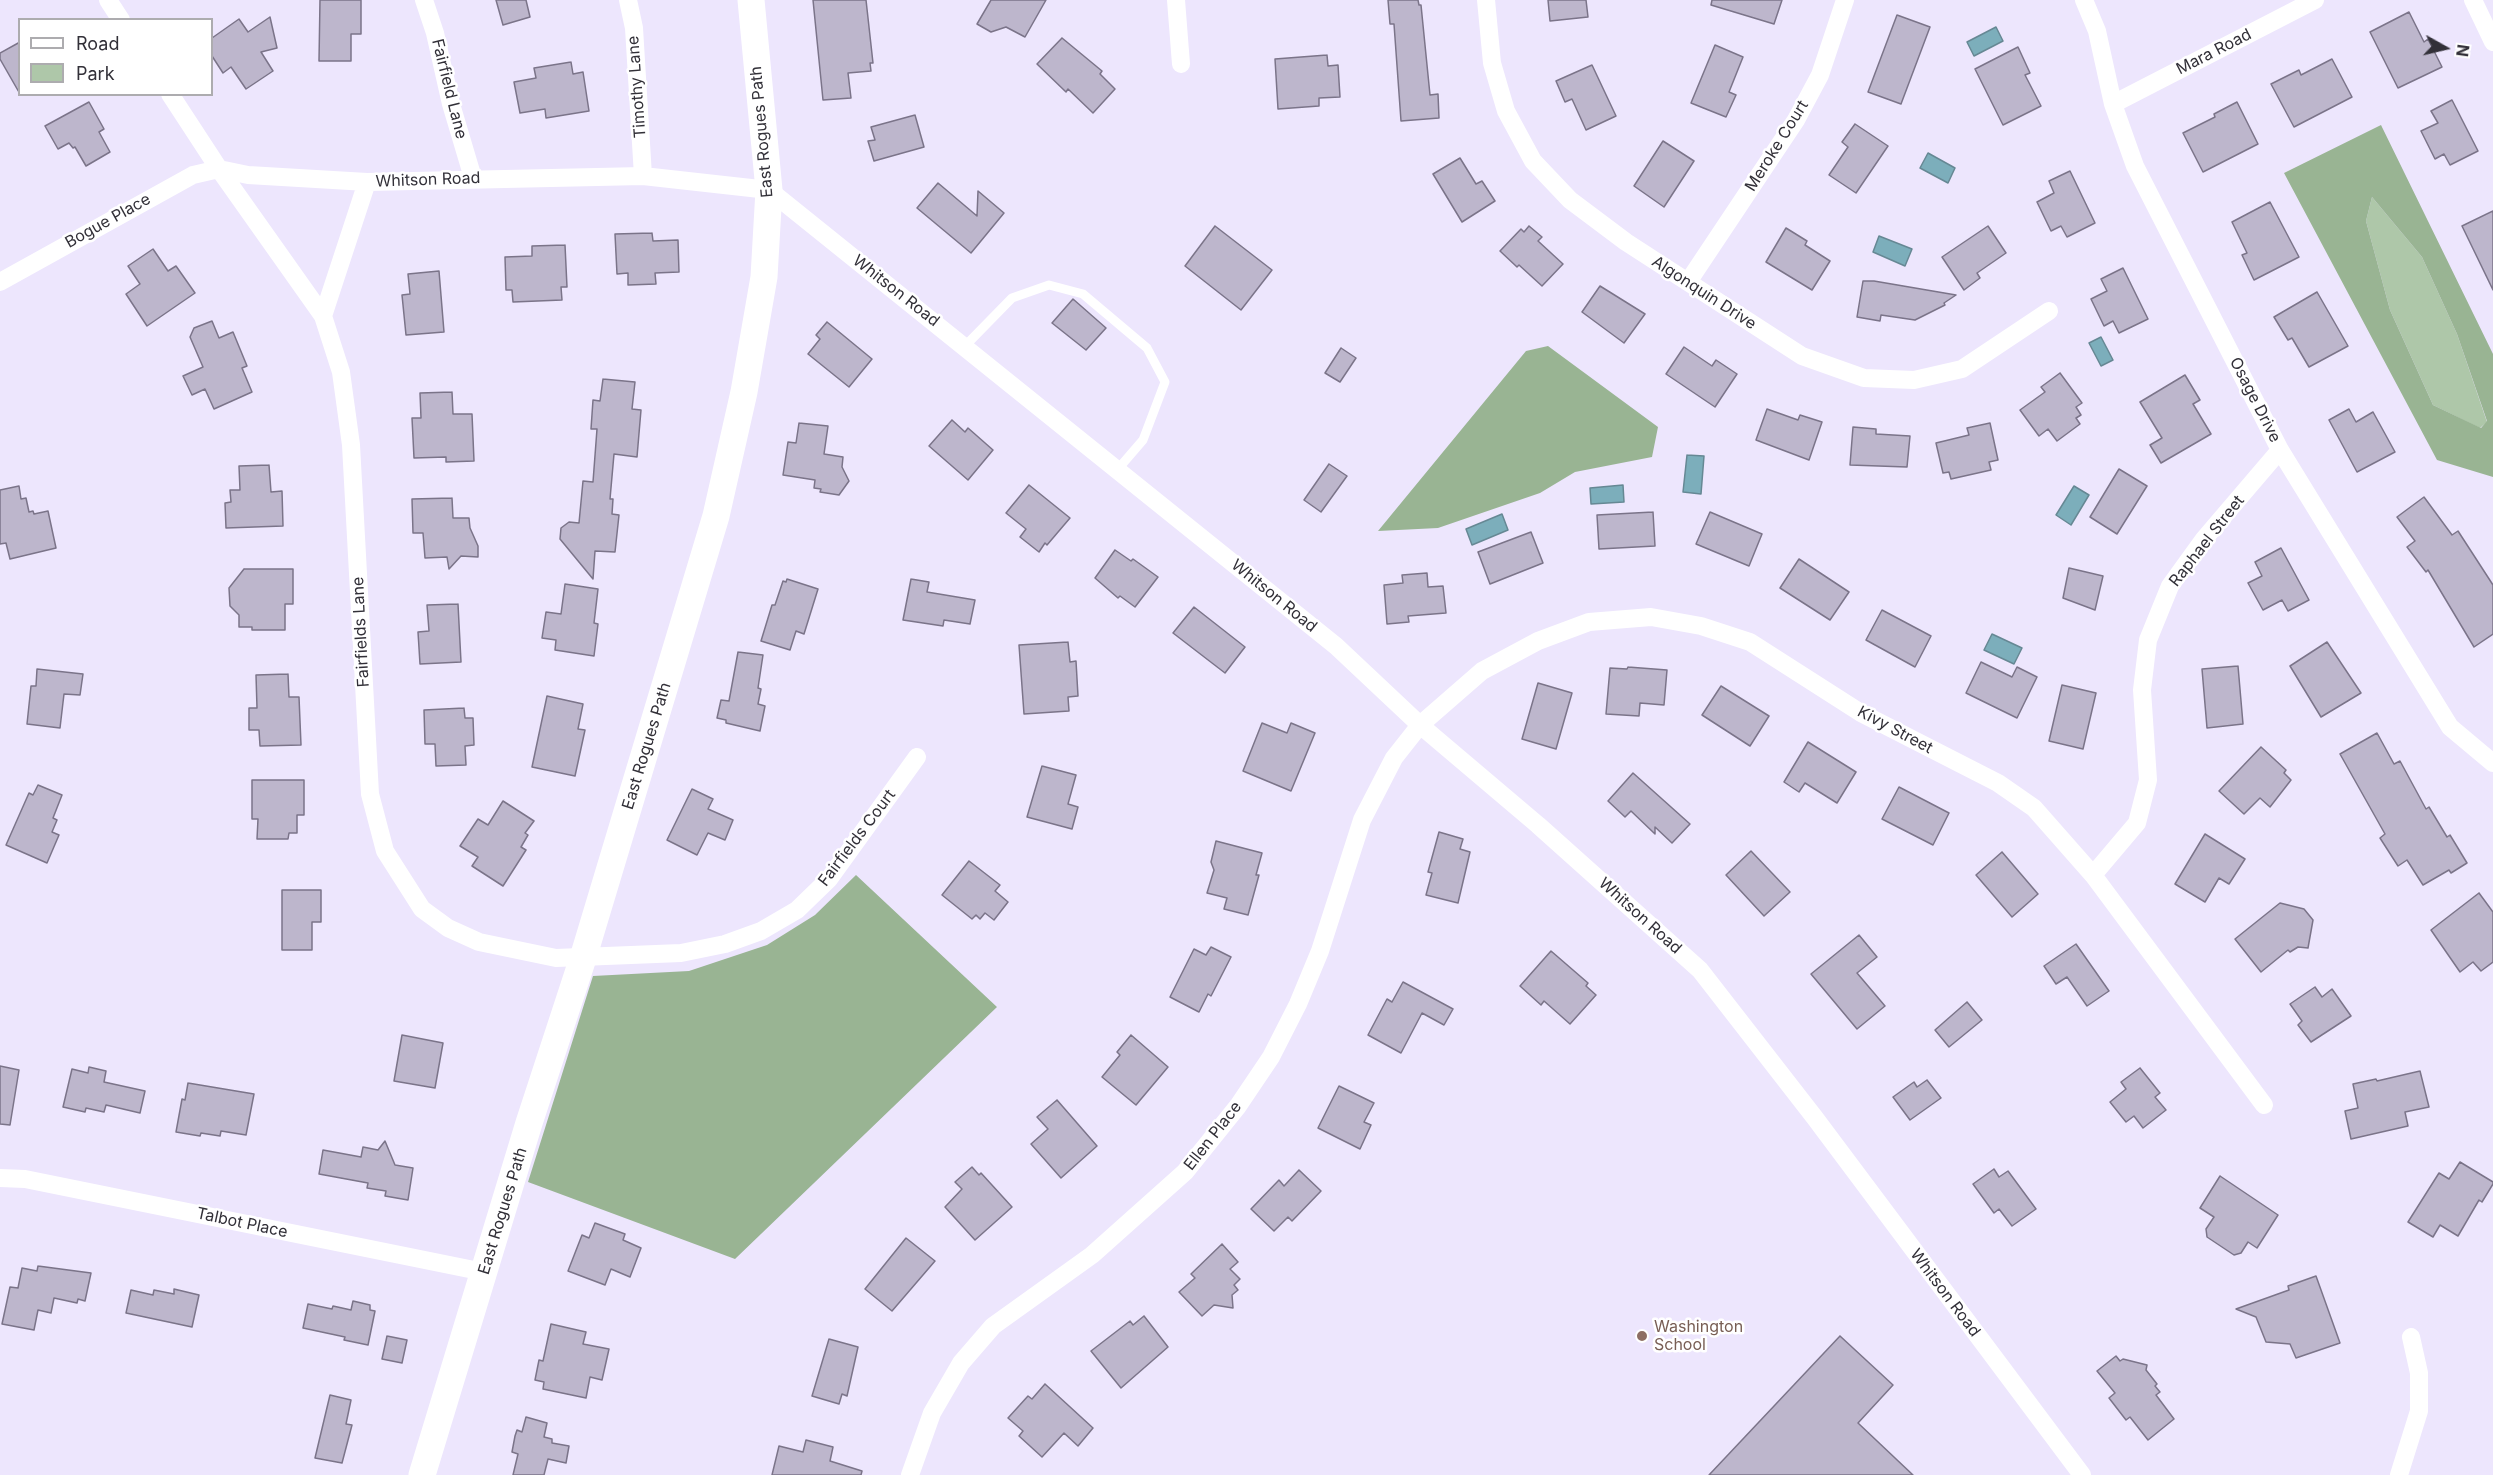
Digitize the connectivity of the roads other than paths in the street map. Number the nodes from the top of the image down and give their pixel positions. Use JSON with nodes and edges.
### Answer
{"nodes":[{"id":1,"x":108,"y":0,"type":"edge"},
{"id":2,"x":424,"y":0,"type":"edge"},
{"id":3,"x":628,"y":0,"type":"edge"},
{"id":4,"x":751,"y":0,"type":"edge"},
{"id":5,"x":1176,"y":0,"type":"edge"},
{"id":6,"x":1486,"y":0,"type":"edge"},
{"id":7,"x":1845,"y":0,"type":"edge"},
{"id":8,"x":2084,"y":0,"type":"edge"},
{"id":9,"x":2315,"y":0,"type":"edge"},
{"id":10,"x":2473,"y":0,"type":"edge"},
{"id":11,"x":120,"y":18,"type":"edge"},
{"id":12,"x":2493,"y":42,"type":"edge"},
{"id":13,"x":1181,"y":64,"type":"dead end"},
{"id":14,"x":171,"y":96,"type":"edge"},
{"id":15,"x":2113,"y":104,"type":"junction"},
{"id":16,"x":219,"y":170,"type":"junction"},
{"id":17,"x":643,"y":176,"type":"junction"},
{"id":18,"x":473,"y":178,"type":"junction"},
{"id":19,"x":367,"y":182,"type":"junction"},
{"id":20,"x":769,"y":190,"type":"junction"},
{"id":21,"x":0,"y":282,"type":"edge"},
{"id":22,"x":1688,"y":282,"type":"junction"},
{"id":23,"x":2049,"y":310,"type":"dead end"},
{"id":24,"x":323,"y":316,"type":"junction"},
{"id":25,"x":965,"y":346,"type":"junction"},
{"id":26,"x":2280,"y":450,"type":"junction"},
{"id":27,"x":1118,"y":469,"type":"junction"},
{"id":28,"x":1420,"y":725,"type":"junction"},
{"id":29,"x":917,"y":757,"type":"dead end"},
{"id":30,"x":2493,"y":763,"type":"edge"},
{"id":31,"x":2093,"y":875,"type":"junction"},
{"id":32,"x":583,"y":958,"type":"junction"},
{"id":33,"x":2264,"y":1105,"type":"dead end"},
{"id":34,"x":0,"y":1178,"type":"edge"},
{"id":35,"x":484,"y":1272,"type":"junction"},
{"id":36,"x":2411,"y":1337,"type":"dead end"},
{"id":37,"x":422,"y":1475,"type":"edge"},
{"id":38,"x":910,"y":1475,"type":"edge"},
{"id":39,"x":2082,"y":1475,"type":"edge"},
{"id":40,"x":2399,"y":1475,"type":"edge"}],
"edges":[{"from":1,"to":11,"type":"street"},
{"from":2,"to":18,"type":"street","name":"Fairfield Lane"},
{"from":3,"to":17,"type":"street","name":"Timothy Lane"},
{"from":4,"to":20,"type":"street","name":"East Rogues Path"},
{"from":5,"to":13,"type":"street"},
{"from":6,"to":22,"type":"street","name":"Algonquin Drive"},
{"from":7,"to":22,"type":"street","name":"Meroke Court"},
{"from":8,"to":15,"type":"street","name":"Osage Drive"},
{"from":9,"to":15,"type":"street","name":"Mara Road"},
{"from":10,"to":12,"type":"street"},
{"from":14,"to":16,"type":"street"},
{"from":15,"to":26,"type":"street","name":"Osage Drive"},
{"from":16,"to":19,"type":"street","name":"Whitson Road"},
{"from":16,"to":21,"type":"street","name":"Bogue Place"},
{"from":16,"to":24,"type":"street"},
{"from":17,"to":18,"type":"street","name":"Whitson Road"},
{"from":17,"to":20,"type":"street","name":"Whitson Road"},
{"from":18,"to":19,"type":"street","name":"Whitson Road"},
{"from":19,"to":24,"type":"street"},
{"from":20,"to":25,"type":"street","name":"Whitson Road"},
{"from":20,"to":32,"type":"street","name":"East Rogues Path"},
{"from":22,"to":23,"type":"street","name":"Algonquin Drive"},
{"from":24,"to":32,"type":"street","name":"Fairfields Lane"},
{"from":25,"to":27,"type":"street","name":"Whitson Road"},
{"from":25,"to":27,"type":"lane"},
{"from":26,"to":30,"type":"street","name":"Osage Drive"},
{"from":26,"to":31,"type":"street","name":"Raphael Street"},
{"from":27,"to":28,"type":"street","name":"Whitson Road"},
{"from":28,"to":31,"type":"street","name":"Kivy Street"},
{"from":28,"to":38,"type":"street","name":"Ellen Place"},
{"from":28,"to":39,"type":"street","name":"Whitson Road"},
{"from":29,"to":32,"type":"street","name":"Fairfields Court"},
{"from":31,"to":33,"type":"street","name":"Kivy Street"},
{"from":32,"to":35,"type":"street","name":"East Rogues Path"},
{"from":34,"to":35,"type":"street","name":"Talbot Place"},
{"from":35,"to":37,"type":"street","name":"East Rogues Path"},
{"from":36,"to":40,"type":"street"}]}
